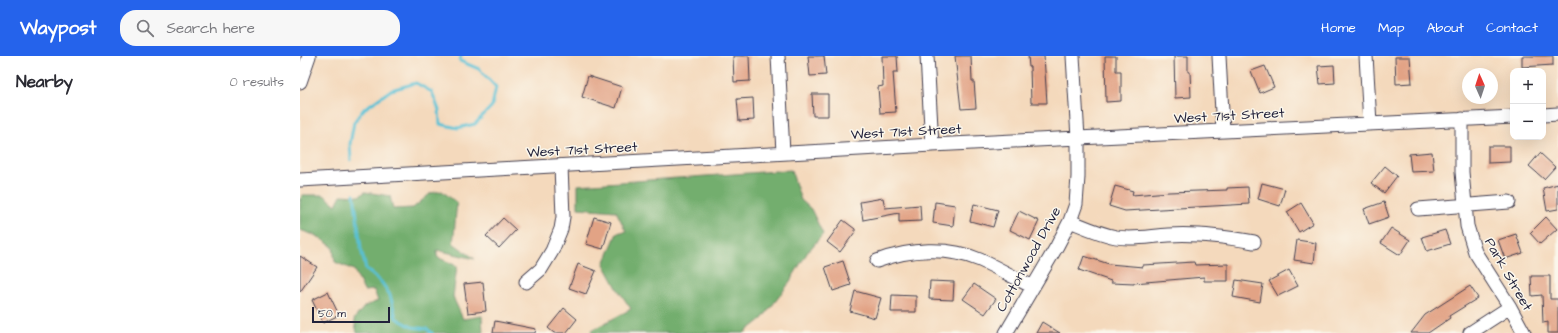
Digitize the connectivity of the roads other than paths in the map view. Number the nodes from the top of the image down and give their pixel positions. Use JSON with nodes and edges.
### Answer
{"nodes":[{"id":1,"x":309,"y":56,"type":"edge"},
{"id":2,"x":778,"y":56,"type":"edge"},
{"id":3,"x":927,"y":56,"type":"edge"},
{"id":4,"x":1073,"y":56,"type":"edge"},
{"id":5,"x":1219,"y":56,"type":"edge"},
{"id":6,"x":1366,"y":56,"type":"edge"},
{"id":7,"x":300,"y":82,"type":"edge"},
{"id":8,"x":1558,"y":114,"type":"edge"},
{"id":9,"x":1546,"y":115,"type":"edge"},
{"id":10,"x":1510,"y":117,"type":"edge"},
{"id":11,"x":1462,"y":119,"type":"junction"},
{"id":12,"x":1370,"y":123,"type":"junction"},
{"id":13,"x":1223,"y":131,"type":"junction"},
{"id":14,"x":1078,"y":138,"type":"junction"},
{"id":15,"x":932,"y":145,"type":"junction"},
{"id":16,"x":783,"y":153,"type":"junction"},
{"id":17,"x":561,"y":166,"type":"junction"},
{"id":18,"x":300,"y":180,"type":"edge"},
{"id":19,"x":1509,"y":202,"type":"dead end"},
{"id":20,"x":1465,"y":206,"type":"junction"},
{"id":21,"x":1418,"y":209,"type":"dead end"},
{"id":22,"x":1070,"y":221,"type":"junction"},
{"id":23,"x":1254,"y":242,"type":"dead end"},
{"id":24,"x":877,"y":261,"type":"dead end"},
{"id":25,"x":526,"y":282,"type":"dead end"},
{"id":26,"x":1033,"y":287,"type":"junction"},
{"id":27,"x":1510,"y":307,"type":"junction"},
{"id":28,"x":1006,"y":333,"type":"edge"},
{"id":29,"x":1470,"y":333,"type":"edge"},
{"id":30,"x":1524,"y":333,"type":"edge"}],
"edges":[{"from":1,"to":7,"type":"street"},
{"from":2,"to":16,"type":"street"},
{"from":3,"to":15,"type":"street"},
{"from":4,"to":14,"type":"street","name":"Cottonwood Drive"},
{"from":5,"to":13,"type":"street"},
{"from":6,"to":12,"type":"street"},
{"from":8,"to":9,"type":"street"},
{"from":10,"to":11,"type":"street","name":"West 71st Street"},
{"from":11,"to":12,"type":"street","name":"West 71st Street"},
{"from":11,"to":20,"type":"street","name":"Park Street"},
{"from":12,"to":13,"type":"street","name":"West 71st Street"},
{"from":13,"to":14,"type":"street","name":"West 71st Street"},
{"from":14,"to":15,"type":"street","name":"West 71st Street"},
{"from":14,"to":22,"type":"street","name":"Cottonwood Drive"},
{"from":15,"to":16,"type":"street","name":"West 71st Street"},
{"from":16,"to":17,"type":"street","name":"West 71st Street"},
{"from":17,"to":18,"type":"street","name":"West 71st Street"},
{"from":17,"to":25,"type":"street"},
{"from":19,"to":20,"type":"street"},
{"from":20,"to":21,"type":"street"},
{"from":20,"to":27,"type":"street","name":"Park Street"},
{"from":22,"to":23,"type":"street"},
{"from":22,"to":26,"type":"street","name":"Cottonwood Drive"},
{"from":24,"to":26,"type":"street"},
{"from":26,"to":28,"type":"street","name":"Cottonwood Drive"},
{"from":27,"to":29,"type":"street"},
{"from":27,"to":30,"type":"street","name":"Park Street"}]}
